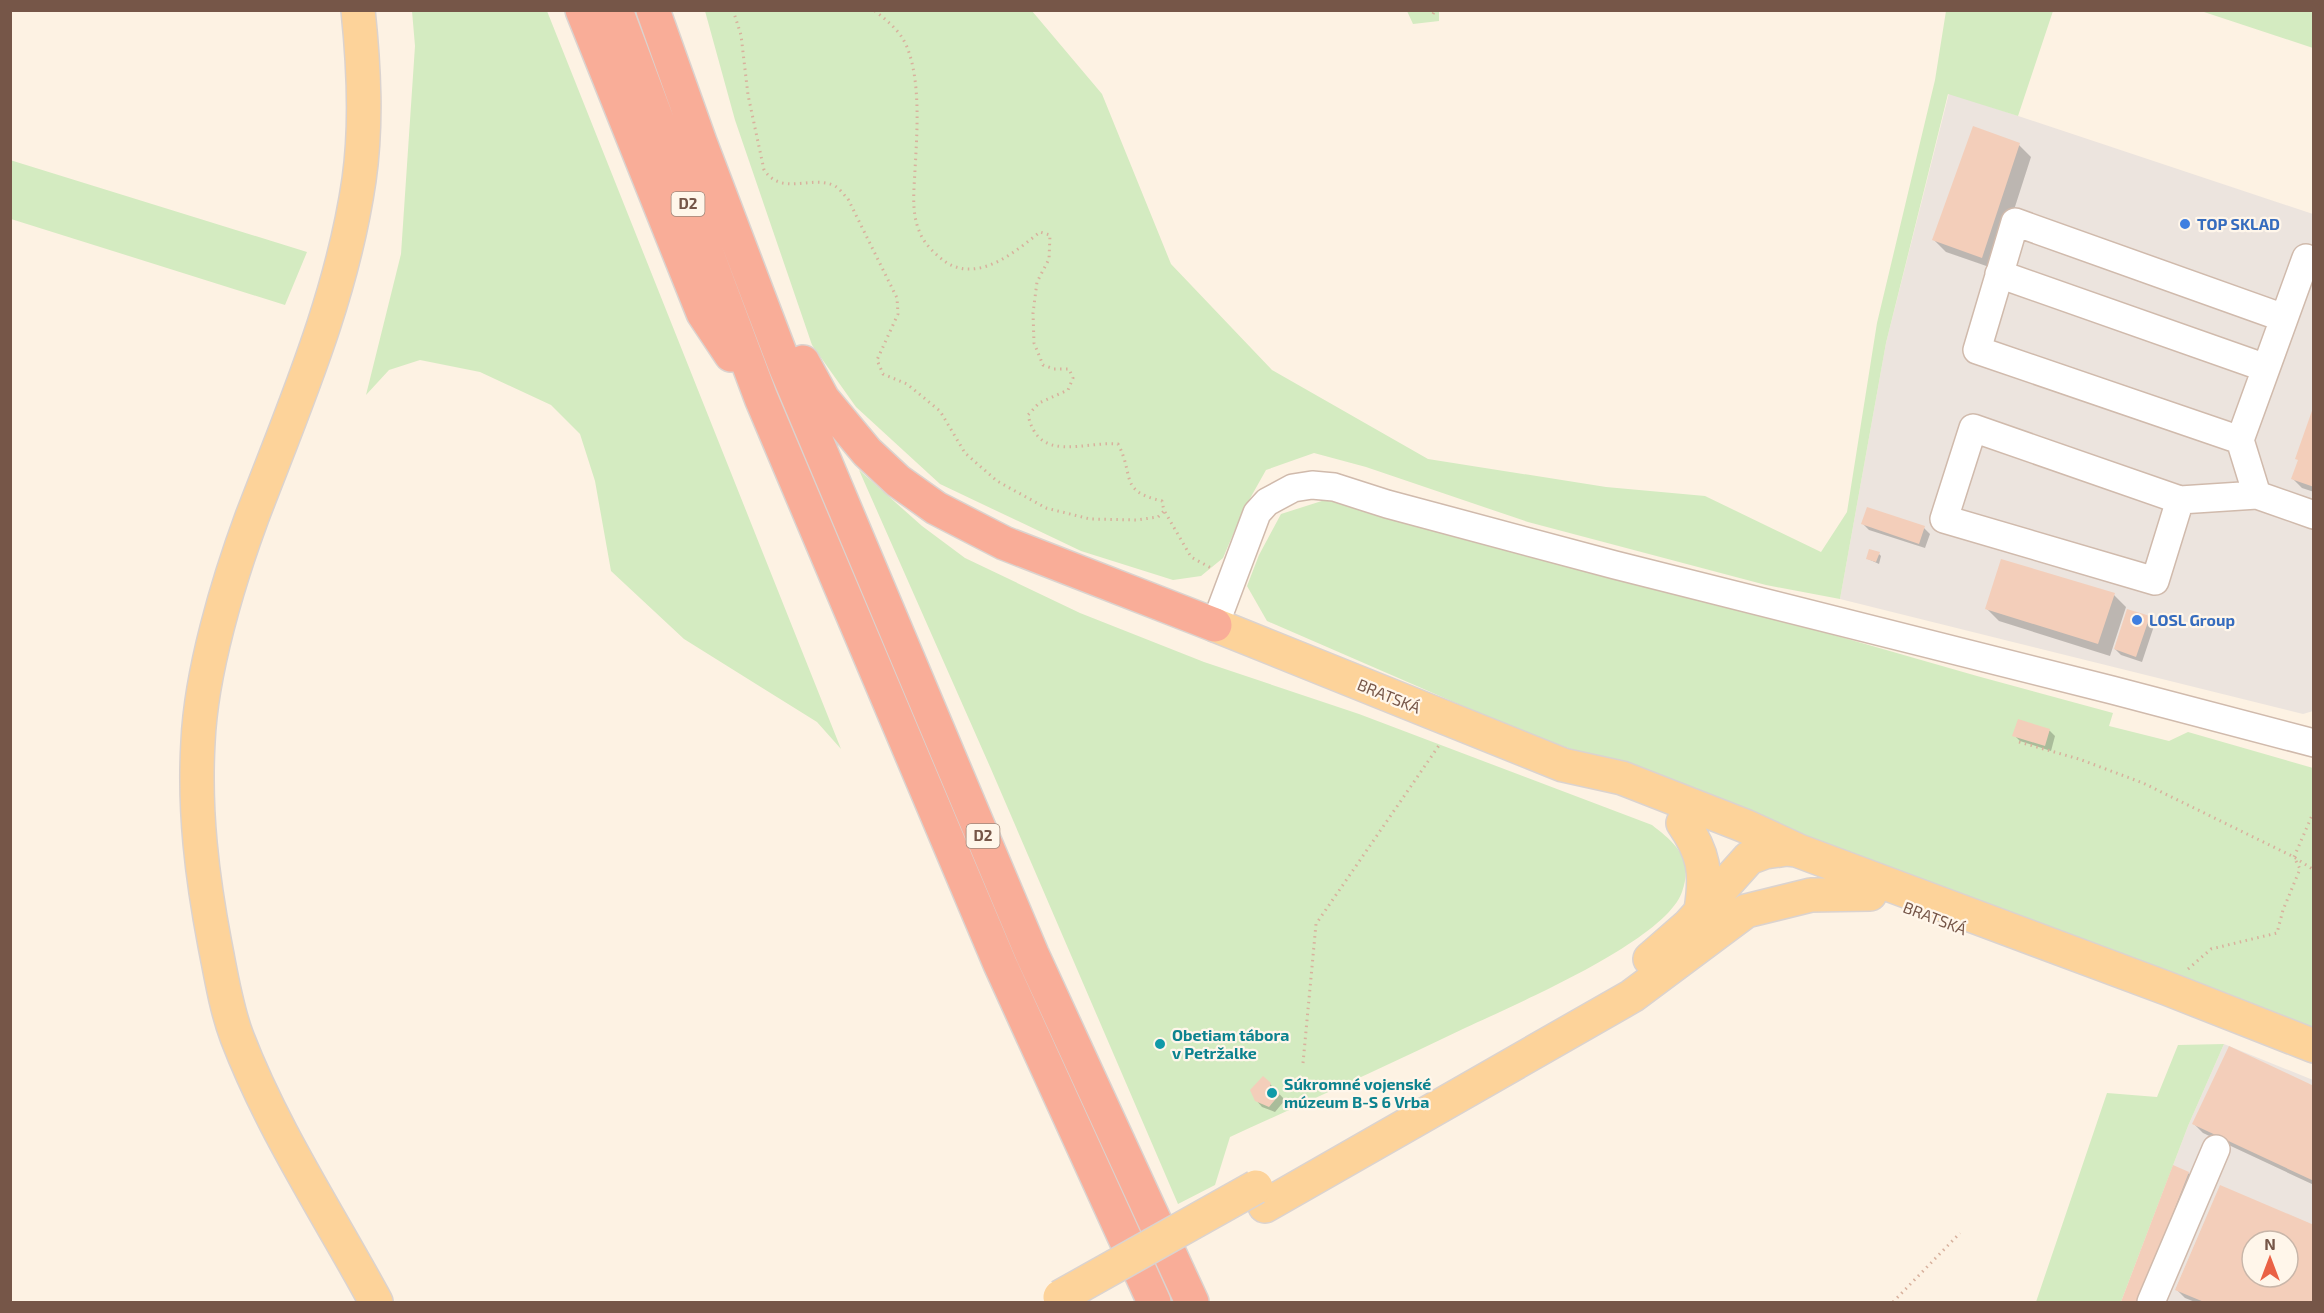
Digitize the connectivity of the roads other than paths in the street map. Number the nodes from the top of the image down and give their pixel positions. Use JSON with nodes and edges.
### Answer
{"nodes":[{"id":1,"x":357,"y":10,"type":"edge"},
{"id":2,"x":582,"y":10,"type":"edge"},
{"id":3,"x":616,"y":10,"type":"edge"},
{"id":4,"x":653,"y":10,"type":"edge"},
{"id":5,"x":678,"y":10,"type":"edge"},
{"id":6,"x":2306,"y":258,"type":"dead end"},
{"id":7,"x":2000,"y":274,"type":"junction"},
{"id":8,"x":2284,"y":318,"type":"junction"},
{"id":9,"x":2265,"y":368,"type":"junction"},
{"id":10,"x":761,"y":398,"type":"junction"},
{"id":11,"x":2240,"y":440,"type":"junction"},
{"id":12,"x":2257,"y":495,"type":"junction"},
{"id":13,"x":2180,"y":500,"type":"junction"},
{"id":14,"x":2313,"y":515,"type":"edge"},
{"id":15,"x":1215,"y":626,"type":"junction"},
{"id":16,"x":2313,"y":743,"type":"edge"},
{"id":17,"x":1563,"y":765,"type":"junction"},
{"id":18,"x":1683,"y":823,"type":"junction"},
{"id":19,"x":1745,"y":826,"type":"junction"},
{"id":20,"x":1799,"y":851,"type":"junction"},
{"id":21,"x":1765,"y":852,"type":"junction"},
{"id":22,"x":1870,"y":894,"type":"junction"},
{"id":23,"x":1701,"y":910,"type":"junction"},
{"id":24,"x":1746,"y":911,"type":"junction"},
{"id":25,"x":2313,"y":1046,"type":"edge"},
{"id":26,"x":2313,"y":1059,"type":"edge"},
{"id":27,"x":2216,"y":1149,"type":"dead end"},
{"id":28,"x":1260,"y":1196,"type":"junction"},
{"id":29,"x":1055,"y":1300,"type":"edge"},
{"id":30,"x":376,"y":1302,"type":"edge"},
{"id":31,"x":1094,"y":1302,"type":"edge"},
{"id":32,"x":1154,"y":1302,"type":"edge"},
{"id":33,"x":1192,"y":1302,"type":"edge"},
{"id":34,"x":2151,"y":1302,"type":"edge"}],
"edges":[{"from":1,"to":30,"type":"main road"},
{"from":2,"to":10,"type":"highway"},
{"from":3,"to":10,"type":"highway","number":"D2"},
{"from":4,"to":33,"type":"highway","number":"D2"},
{"from":5,"to":15,"type":"highway"},
{"from":6,"to":8,"type":"street"},
{"from":7,"to":8,"type":"street"},
{"from":7,"to":9,"type":"street"},
{"from":7,"to":11,"type":"street"},
{"from":8,"to":9,"type":"street"},
{"from":9,"to":11,"type":"street"},
{"from":10,"to":32,"type":"highway","number":"D2"},
{"from":11,"to":12,"type":"street"},
{"from":12,"to":13,"type":"street"},
{"from":12,"to":14,"type":"street"},
{"from":13,"to":13,"type":"street"},
{"from":15,"to":16,"type":"street"},
{"from":15,"to":17,"type":"main road","name":"BRATSKÁ"},
{"from":17,"to":18,"type":"main road","name":"BRATSKÁ"},
{"from":17,"to":19,"type":"main road","name":"BRATSKÁ"},
{"from":18,"to":21,"type":"main road","name":"BRATSKÁ"},
{"from":18,"to":23,"type":"main road"},
{"from":19,"to":20,"type":"main road","name":"BRATSKÁ"},
{"from":19,"to":21,"type":"main road"},
{"from":20,"to":21,"type":"main road"},
{"from":20,"to":25,"type":"main road","name":"BRATSKÁ"},
{"from":21,"to":22,"type":"main road","name":"BRATSKÁ"},
{"from":21,"to":23,"type":"main road"},
{"from":21,"to":24,"type":"main road"},
{"from":22,"to":24,"type":"main road"},
{"from":22,"to":26,"type":"main road","name":"BRATSKÁ"},
{"from":23,"to":28,"type":"main road"},
{"from":24,"to":28,"type":"main road"},
{"from":27,"to":34,"type":"street"},
{"from":28,"to":29,"type":"main road","bridge":true},
{"from":28,"to":31,"type":"main road"}]}
